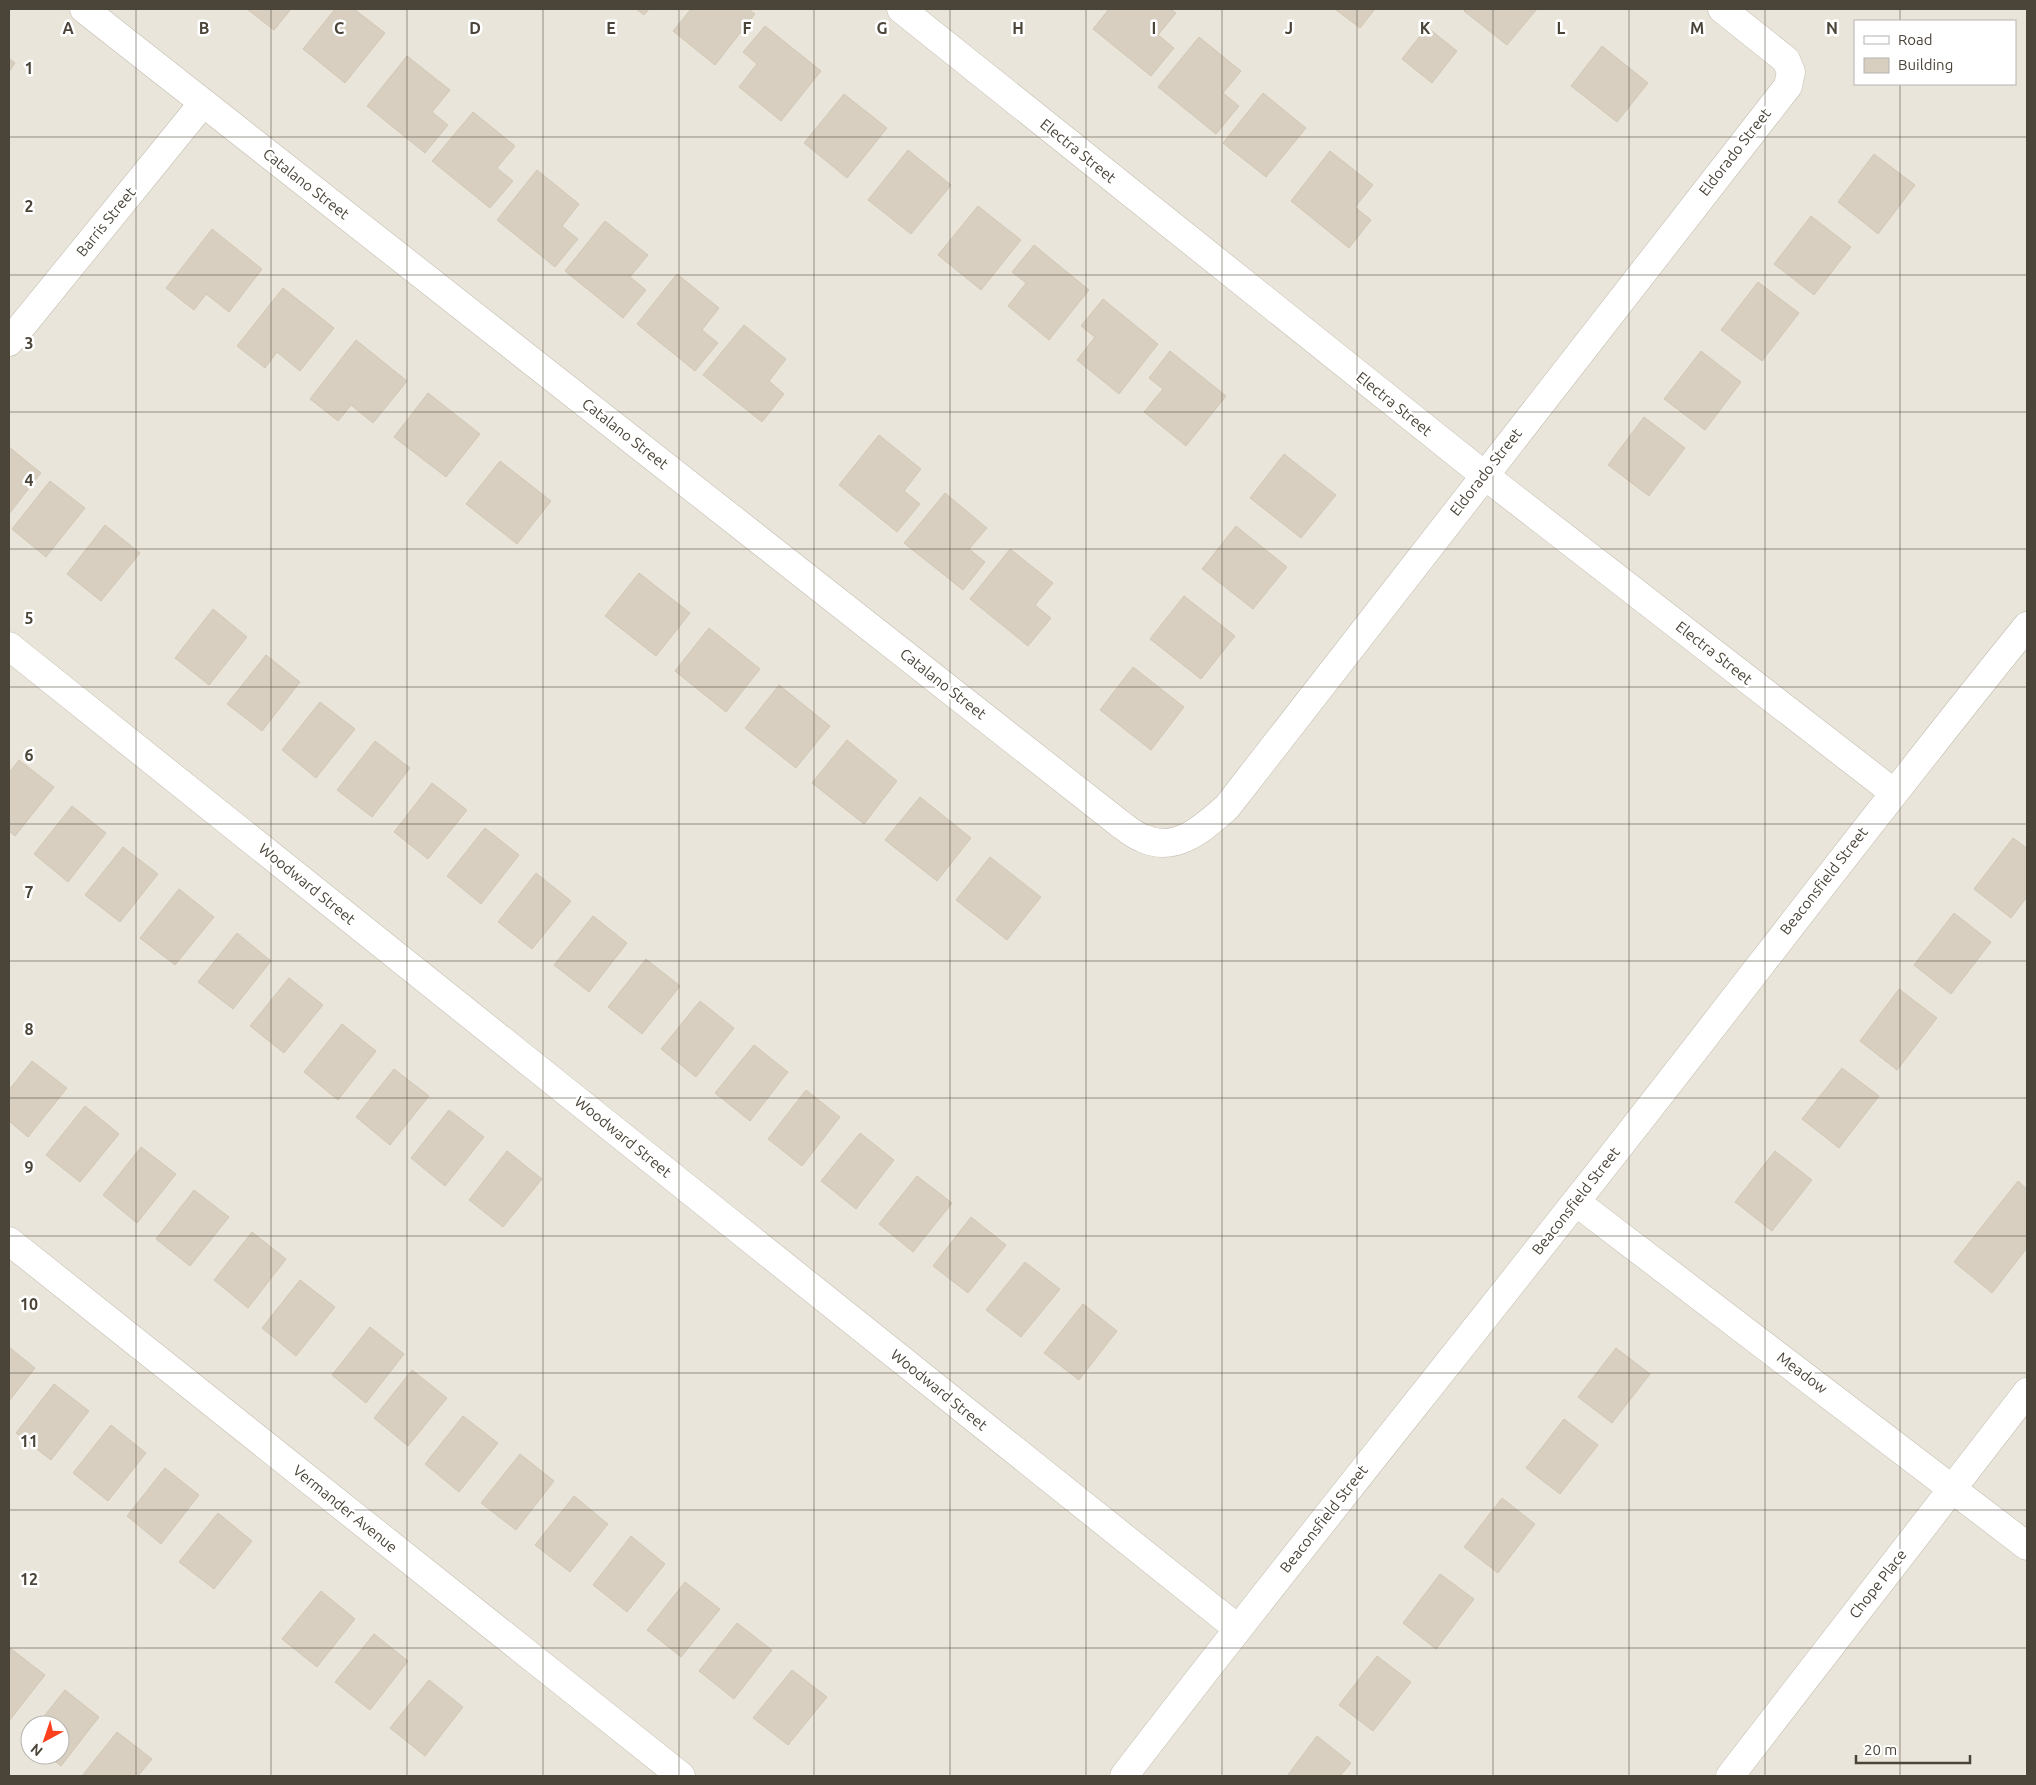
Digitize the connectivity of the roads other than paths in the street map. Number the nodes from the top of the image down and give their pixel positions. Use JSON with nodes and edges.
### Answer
{"nodes":[{"id":1,"x":84,"y":9,"type":"edge"},
{"id":2,"x":901,"y":9,"type":"edge"},
{"id":3,"x":1722,"y":9,"type":"edge"},
{"id":4,"x":203,"y":103,"type":"junction"},
{"id":5,"x":9,"y":342,"type":"edge"},
{"id":6,"x":1484,"y":475,"type":"junction"},
{"id":7,"x":2027,"y":626,"type":"edge"},
{"id":8,"x":9,"y":646,"type":"edge"},
{"id":9,"x":1893,"y":792,"type":"junction"},
{"id":10,"x":1173,"y":844,"type":"joint"},
{"id":11,"x":1576,"y":1202,"type":"junction"},
{"id":12,"x":9,"y":1241,"type":"edge"},
{"id":13,"x":2027,"y":1392,"type":"edge"},
{"id":14,"x":1953,"y":1488,"type":"junction"},
{"id":15,"x":2027,"y":1546,"type":"edge"},
{"id":16,"x":1237,"y":1628,"type":"junction"},
{"id":17,"x":681,"y":1776,"type":"edge"},
{"id":18,"x":1124,"y":1776,"type":"edge"},
{"id":19,"x":1730,"y":1776,"type":"edge"}],
"edges":[{"from":1,"to":4,"type":"street","name":"Catalano Street"},
{"from":2,"to":6,"type":"street","name":"Electra Street"},
{"from":3,"to":6,"type":"street","name":"Eldorado Street"},
{"from":4,"to":5,"type":"street","name":"Barris Street"},
{"from":4,"to":10,"type":"street","name":"Catalano Street"},
{"from":6,"to":9,"type":"street","name":"Electra Street"},
{"from":6,"to":10,"type":"street","name":"Eldorado Street"},
{"from":7,"to":9,"type":"street","name":"Beaconsfield Street"},
{"from":8,"to":16,"type":"street","name":"Woodward Street"},
{"from":9,"to":11,"type":"street","name":"Beaconsfield Street"},
{"from":11,"to":14,"type":"street","name":"Meadow"},
{"from":11,"to":16,"type":"street","name":"Beaconsfield Street"},
{"from":12,"to":17,"type":"street","name":"Vermander Avenue"},
{"from":13,"to":14,"type":"street","name":"Chope Place"},
{"from":14,"to":15,"type":"street","name":"Meadow"},
{"from":14,"to":19,"type":"street","name":"Chope Place"},
{"from":16,"to":18,"type":"street","name":"Beaconsfield Street"}]}
